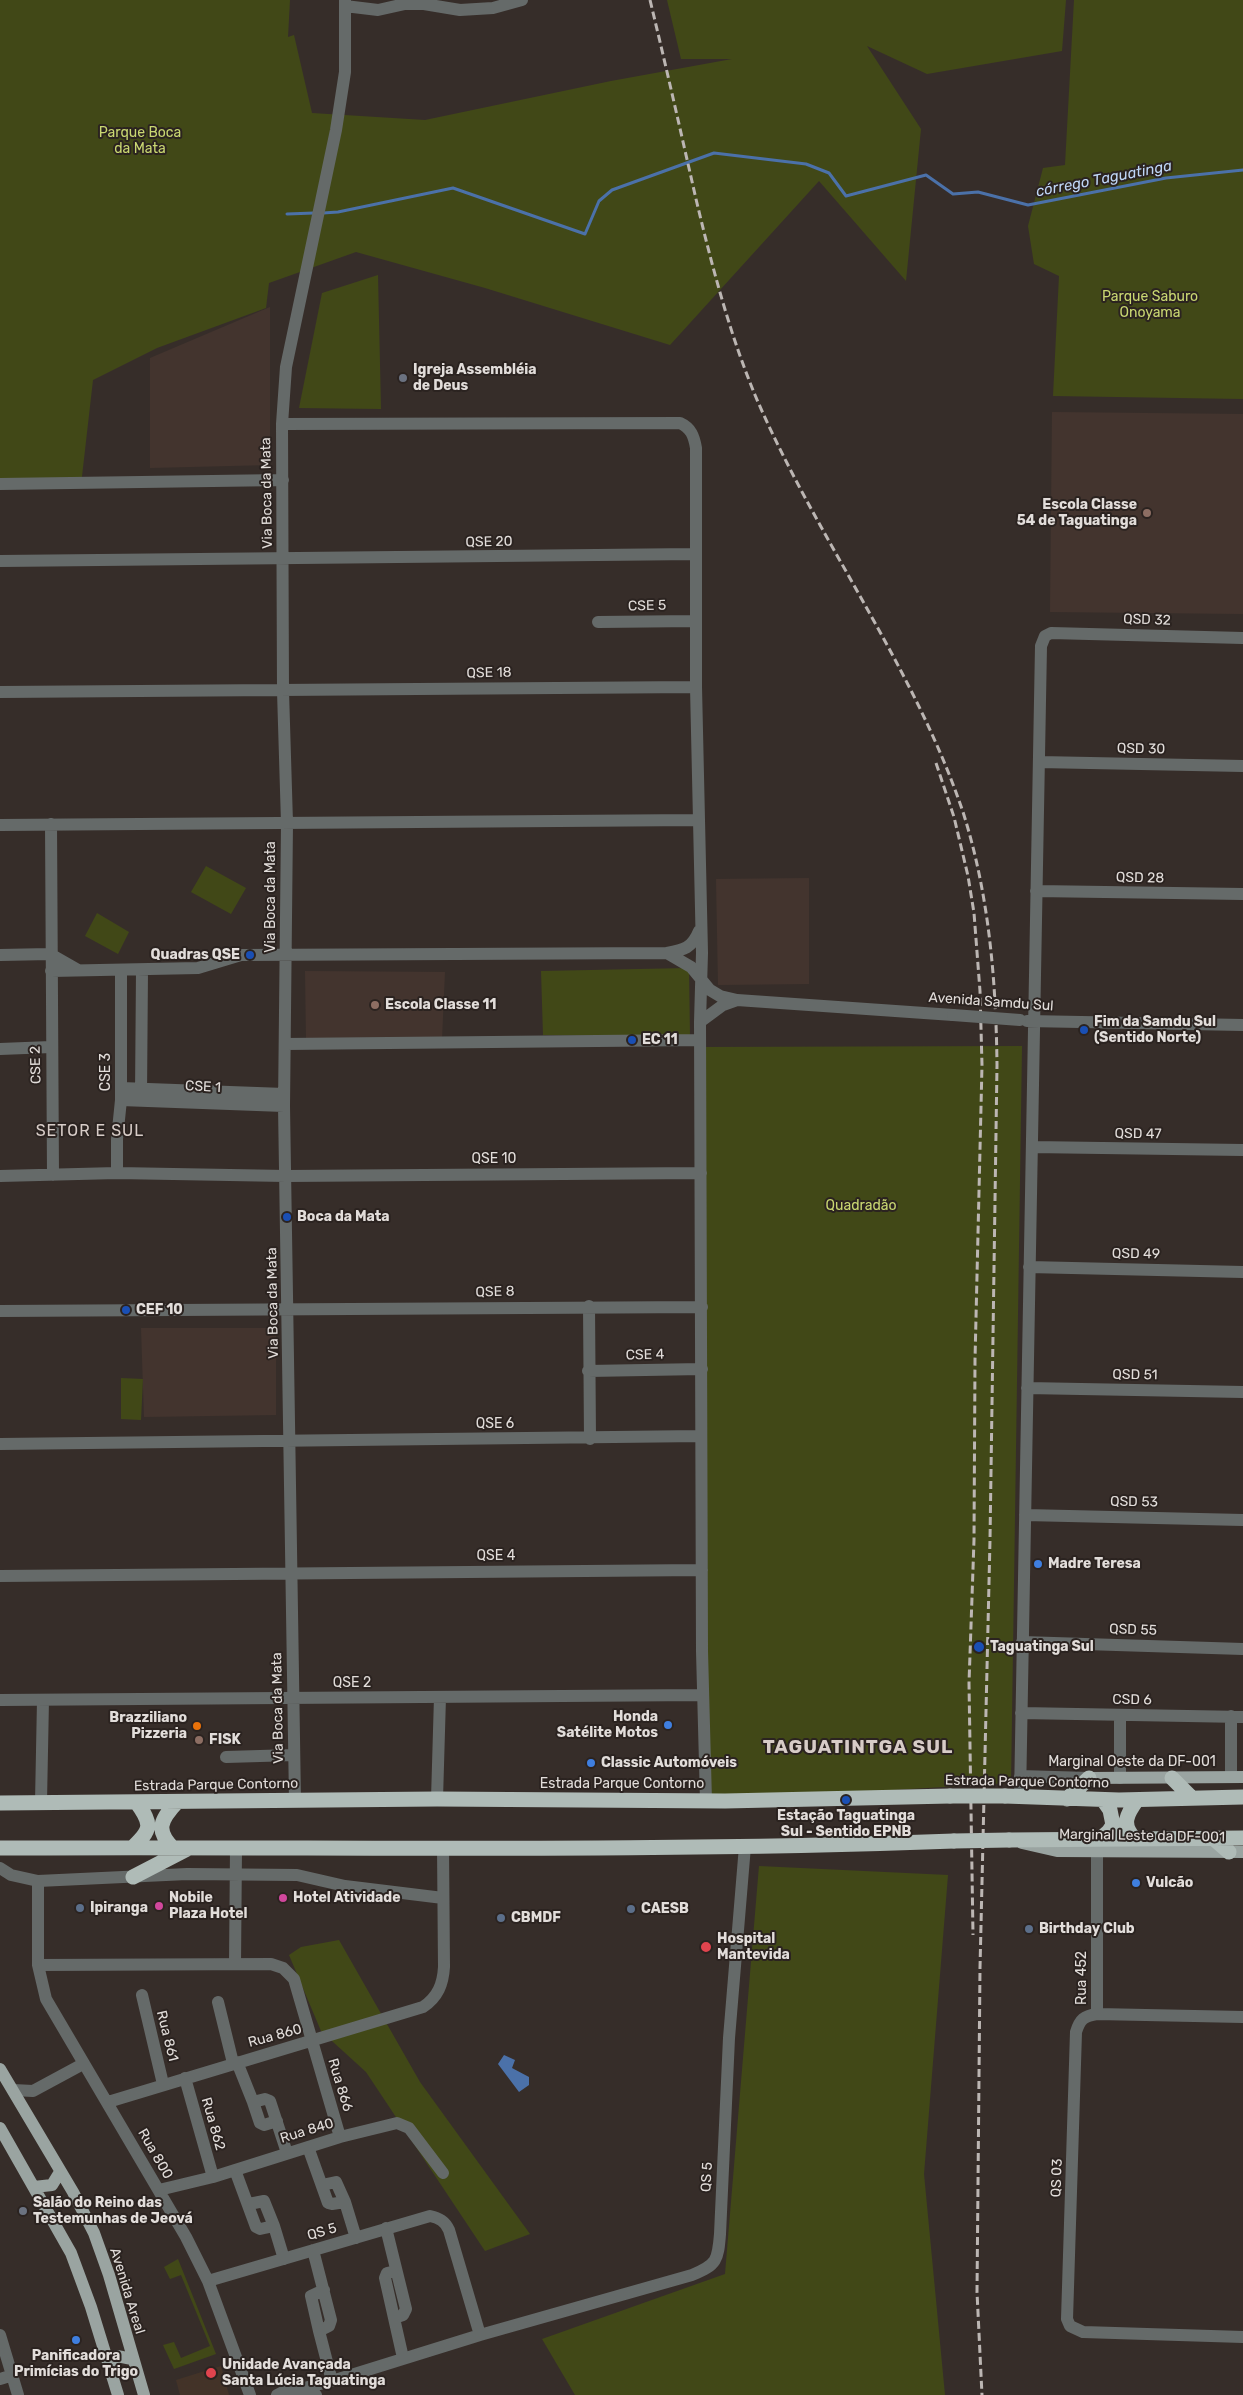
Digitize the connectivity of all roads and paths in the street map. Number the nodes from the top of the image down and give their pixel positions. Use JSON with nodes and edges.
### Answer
{"nodes":[{"id":1,"x":522,"y":0,"type":"edge"},
{"id":2,"x":402,"y":2,"type":"edge"},
{"id":3,"x":345,"y":3,"type":"edge"},
{"id":4,"x":282,"y":424,"type":"junction"},
{"id":5,"x":282,"y":480,"type":"junction"},
{"id":6,"x":0,"y":484,"type":"edge"},
{"id":7,"x":696,"y":554,"type":"junction"},
{"id":8,"x":283,"y":559,"type":"junction"},
{"id":9,"x":0,"y":562,"type":"edge"},
{"id":10,"x":696,"y":620,"type":"junction"},
{"id":11,"x":598,"y":622,"type":"dead end"},
{"id":12,"x":1243,"y":638,"type":"edge"},
{"id":13,"x":696,"y":687,"type":"junction"},
{"id":14,"x":283,"y":691,"type":"junction"},
{"id":15,"x":0,"y":692,"type":"edge"},
{"id":16,"x":1039,"y":762,"type":"junction"},
{"id":17,"x":1243,"y":766,"type":"edge"},
{"id":18,"x":698,"y":820,"type":"junction"},
{"id":19,"x":287,"y":822,"type":"junction"},
{"id":20,"x":0,"y":824,"type":"edge"},
{"id":21,"x":50,"y":824,"type":"junction"},
{"id":22,"x":1036,"y":891,"type":"junction"},
{"id":23,"x":1243,"y":894,"type":"edge"},
{"id":24,"x":700,"y":929,"type":"junction"},
{"id":25,"x":667,"y":953,"type":"junction"},
{"id":26,"x":0,"y":954,"type":"edge"},
{"id":27,"x":50,"y":954,"type":"junction"},
{"id":28,"x":286,"y":955,"type":"junction"},
{"id":29,"x":142,"y":970,"type":"junction"},
{"id":30,"x":51,"y":971,"type":"junction"},
{"id":31,"x":79,"y":971,"type":"junction"},
{"id":32,"x":122,"y":971,"type":"junction"},
{"id":33,"x":702,"y":978,"type":"junction"},
{"id":34,"x":737,"y":1000,"type":"junction"},
{"id":35,"x":1034,"y":1021,"type":"junction"},
{"id":36,"x":700,"y":1022,"type":"junction"},
{"id":37,"x":1243,"y":1025,"type":"edge"},
{"id":38,"x":700,"y":1040,"type":"junction"},
{"id":39,"x":285,"y":1044,"type":"junction"},
{"id":40,"x":51,"y":1047,"type":"junction"},
{"id":41,"x":0,"y":1048,"type":"edge"},
{"id":42,"x":121,"y":1094,"type":"junction"},
{"id":43,"x":141,"y":1094,"type":"junction"},
{"id":44,"x":284,"y":1100,"type":"junction"},
{"id":45,"x":1032,"y":1147,"type":"junction"},
{"id":46,"x":1243,"y":1150,"type":"edge"},
{"id":47,"x":701,"y":1172,"type":"junction"},
{"id":48,"x":117,"y":1173,"type":"junction"},
{"id":49,"x":53,"y":1175,"type":"junction"},
{"id":50,"x":0,"y":1176,"type":"edge"},
{"id":51,"x":286,"y":1176,"type":"junction"},
{"id":52,"x":1029,"y":1267,"type":"junction"},
{"id":53,"x":1243,"y":1272,"type":"edge"},
{"id":54,"x":589,"y":1306,"type":"junction"},
{"id":55,"x":702,"y":1307,"type":"junction"},
{"id":56,"x":288,"y":1309,"type":"junction"},
{"id":57,"x":0,"y":1311,"type":"edge"},
{"id":58,"x":702,"y":1369,"type":"junction"},
{"id":59,"x":588,"y":1371,"type":"junction"},
{"id":60,"x":1027,"y":1388,"type":"junction"},
{"id":61,"x":1243,"y":1392,"type":"edge"},
{"id":62,"x":702,"y":1436,"type":"junction"},
{"id":63,"x":590,"y":1439,"type":"junction"},
{"id":64,"x":289,"y":1442,"type":"junction"},
{"id":65,"x":0,"y":1444,"type":"edge"},
{"id":66,"x":1025,"y":1515,"type":"junction"},
{"id":67,"x":1243,"y":1520,"type":"edge"},
{"id":68,"x":702,"y":1570,"type":"junction"},
{"id":69,"x":290,"y":1574,"type":"junction"},
{"id":70,"x":0,"y":1576,"type":"edge"},
{"id":71,"x":1022,"y":1642,"type":"junction"},
{"id":72,"x":1243,"y":1649,"type":"edge"},
{"id":73,"x":703,"y":1695,"type":"junction"},
{"id":74,"x":440,"y":1697,"type":"junction"},
{"id":75,"x":293,"y":1698,"type":"junction"},
{"id":76,"x":0,"y":1700,"type":"edge"},
{"id":77,"x":43,"y":1700,"type":"junction"},
{"id":78,"x":1022,"y":1714,"type":"junction"},
{"id":79,"x":1120,"y":1715,"type":"junction"},
{"id":80,"x":1237,"y":1716,"type":"edge"},
{"id":81,"x":294,"y":1755,"type":"junction"},
{"id":82,"x":226,"y":1756,"type":"dead end"},
{"id":83,"x":1020,"y":1776,"type":"junction"},
{"id":84,"x":1237,"y":1777,"type":"edge"},
{"id":85,"x":1089,"y":1778,"type":"junction"},
{"id":86,"x":1120,"y":1778,"type":"junction"},
{"id":87,"x":1172,"y":1778,"type":"junction"},
{"id":88,"x":1012,"y":1796,"type":"junction"},
{"id":89,"x":1243,"y":1796,"type":"edge"},
{"id":90,"x":1192,"y":1798,"type":"junction"},
{"id":91,"x":437,"y":1799,"type":"junction"},
{"id":92,"x":1067,"y":1799,"type":"junction"},
{"id":93,"x":1103,"y":1800,"type":"junction"},
{"id":94,"x":1137,"y":1800,"type":"junction"},
{"id":95,"x":295,"y":1801,"type":"junction"},
{"id":96,"x":706,"y":1801,"type":"junction"},
{"id":97,"x":41,"y":1802,"type":"junction"},
{"id":98,"x":177,"y":1802,"type":"junction"},
{"id":99,"x":0,"y":1803,"type":"edge"},
{"id":100,"x":137,"y":1803,"type":"junction"},
{"id":101,"x":1134,"y":1838,"type":"junction"},
{"id":102,"x":1213,"y":1838,"type":"junction"},
{"id":103,"x":1243,"y":1838,"type":"edge"},
{"id":104,"x":1099,"y":1845,"type":"junction"},
{"id":105,"x":745,"y":1846,"type":"junction"},
{"id":106,"x":443,"y":1847,"type":"junction"},
{"id":107,"x":0,"y":1848,"type":"edge"},
{"id":108,"x":132,"y":1848,"type":"junction"},
{"id":109,"x":181,"y":1849,"type":"junction"},
{"id":110,"x":236,"y":1849,"type":"junction"},
{"id":111,"x":1236,"y":1852,"type":"edge"},
{"id":112,"x":0,"y":1868,"type":"edge"},
{"id":113,"x":235,"y":1874,"type":"junction"},
{"id":114,"x":133,"y":1877,"type":"junction"},
{"id":115,"x":38,"y":1881,"type":"junction"},
{"id":116,"x":443,"y":1898,"type":"junction"},
{"id":117,"x":236,"y":1964,"type":"junction"},
{"id":118,"x":38,"y":1965,"type":"junction"},
{"id":119,"x":142,"y":1995,"type":"dead end"},
{"id":120,"x":218,"y":2002,"type":"dead end"},
{"id":121,"x":1097,"y":2014,"type":"junction"},
{"id":122,"x":1243,"y":2017,"type":"edge"},
{"id":123,"x":311,"y":2041,"type":"junction"},
{"id":124,"x":235,"y":2062,"type":"junction"},
{"id":125,"x":83,"y":2064,"type":"junction"},
{"id":126,"x":0,"y":2069,"type":"edge"},
{"id":127,"x":185,"y":2078,"type":"junction"},
{"id":128,"x":163,"y":2084,"type":"junction"},
{"id":129,"x":13,"y":2090,"type":"junction"},
{"id":130,"x":34,"y":2090,"type":"junction"},
{"id":131,"x":108,"y":2102,"type":"junction"},
{"id":132,"x":25,"y":2111,"type":"junction"},
{"id":133,"x":0,"y":2128,"type":"edge"},
{"id":134,"x":340,"y":2137,"type":"junction"},
{"id":135,"x":308,"y":2147,"type":"junction"},
{"id":136,"x":287,"y":2153,"type":"junction"},
{"id":137,"x":235,"y":2170,"type":"junction"},
{"id":138,"x":60,"y":2172,"type":"junction"},
{"id":139,"x":443,"y":2173,"type":"dead end"},
{"id":140,"x":213,"y":2176,"type":"junction"},
{"id":141,"x":34,"y":2186,"type":"junction"},
{"id":142,"x":159,"y":2190,"type":"junction"},
{"id":143,"x":386,"y":2228,"type":"junction"},
{"id":144,"x":356,"y":2238,"type":"junction"},
{"id":145,"x":313,"y":2250,"type":"junction"},
{"id":146,"x":284,"y":2258,"type":"junction"},
{"id":147,"x":208,"y":2281,"type":"junction"},
{"id":148,"x":0,"y":2335,"type":"edge"},
{"id":149,"x":480,"y":2335,"type":"junction"},
{"id":150,"x":1243,"y":2336,"type":"edge"},
{"id":151,"x":132,"y":2358,"type":"junction"},
{"id":152,"x":403,"y":2358,"type":"junction"},
{"id":153,"x":108,"y":2364,"type":"junction"},
{"id":154,"x":13,"y":2375,"type":"junction"},
{"id":155,"x":0,"y":2379,"type":"edge"},
{"id":156,"x":327,"y":2386,"type":"edge"},
{"id":157,"x":300,"y":2389,"type":"junction"},
{"id":158,"x":251,"y":2394,"type":"edge"},
{"id":159,"x":18,"y":2395,"type":"edge"},
{"id":160,"x":118,"y":2395,"type":"edge"},
{"id":161,"x":144,"y":2395,"type":"edge"},
{"id":162,"x":277,"y":2395,"type":"edge"},
{"id":163,"x":316,"y":2395,"type":"edge"}],
"edges":[{"from":1,"to":2,"type":"street"},
{"from":2,"to":3,"type":"street"},
{"from":3,"to":4,"type":"street","name":"Via Boca da Mata"},
{"from":4,"to":5,"type":"street","name":"Via Boca da Mata"},
{"from":4,"to":7,"type":"street"},
{"from":5,"to":6,"type":"street"},
{"from":5,"to":8,"type":"street","name":"Via Boca da Mata"},
{"from":7,"to":8,"type":"street","name":"QSE 20"},
{"from":7,"to":10,"type":"street"},
{"from":8,"to":9,"type":"street","name":"QSE 20"},
{"from":8,"to":14,"type":"street","name":"Via Boca da Mata"},
{"from":10,"to":11,"type":"street","name":"CSE 5"},
{"from":10,"to":13,"type":"street"},
{"from":12,"to":16,"type":"street","name":"QSD 32"},
{"from":13,"to":14,"type":"street","name":"QSE 18"},
{"from":13,"to":18,"type":"street"},
{"from":14,"to":15,"type":"street","name":"QSE 18"},
{"from":14,"to":19,"type":"street","name":"Via Boca da Mata"},
{"from":16,"to":17,"type":"street","name":"QSD 30"},
{"from":16,"to":22,"type":"street"},
{"from":18,"to":19,"type":"street"},
{"from":18,"to":24,"type":"street"},
{"from":19,"to":21,"type":"street"},
{"from":19,"to":28,"type":"street","name":"Via Boca da Mata"},
{"from":20,"to":21,"type":"street"},
{"from":21,"to":27,"type":"street","name":"CSE 2"},
{"from":22,"to":23,"type":"street","name":"QSD 28"},
{"from":22,"to":35,"type":"street"},
{"from":24,"to":25,"type":"street"},
{"from":24,"to":33,"type":"street"},
{"from":25,"to":28,"type":"street"},
{"from":25,"to":33,"type":"street","name":"Avenida Samdu Sul"},
{"from":26,"to":27,"type":"street"},
{"from":27,"to":30,"type":"street","name":"CSE 2"},
{"from":27,"to":31,"type":"street"},
{"from":28,"to":29,"type":"street"},
{"from":28,"to":39,"type":"street","name":"Via Boca da Mata"},
{"from":29,"to":32,"type":"street"},
{"from":29,"to":43,"type":"street"},
{"from":30,"to":31,"type":"street"},
{"from":30,"to":40,"type":"street","name":"CSE 2"},
{"from":31,"to":32,"type":"street"},
{"from":32,"to":42,"type":"street","name":"CSE 3"},
{"from":33,"to":34,"type":"street","name":"Avenida Samdu Sul"},
{"from":33,"to":36,"type":"street"},
{"from":34,"to":35,"type":"street","name":"Avenida Samdu Sul","bridge":true},
{"from":34,"to":36,"type":"street"},
{"from":35,"to":37,"type":"street","name":"Avenida Samdu Sul"},
{"from":35,"to":45,"type":"street"},
{"from":36,"to":38,"type":"street"},
{"from":38,"to":39,"type":"street"},
{"from":38,"to":47,"type":"street"},
{"from":39,"to":44,"type":"street","name":"Via Boca da Mata"},
{"from":40,"to":41,"type":"street"},
{"from":40,"to":49,"type":"street","name":"CSE 2"},
{"from":42,"to":43,"type":"street","name":"CSE 1"},
{"from":42,"to":48,"type":"street","name":"CSE 3"},
{"from":43,"to":44,"type":"street","name":"CSE 1"},
{"from":44,"to":51,"type":"street","name":"Via Boca da Mata"},
{"from":45,"to":46,"type":"street","name":"QSD 47"},
{"from":45,"to":52,"type":"street"},
{"from":47,"to":51,"type":"street","name":"QSE 10"},
{"from":47,"to":55,"type":"street"},
{"from":48,"to":49,"type":"street","name":"QSE 10"},
{"from":48,"to":51,"type":"street","name":"QSE 10"},
{"from":49,"to":50,"type":"street","name":"QSE 10"},
{"from":51,"to":56,"type":"street","name":"Via Boca da Mata"},
{"from":52,"to":53,"type":"street","name":"QSD 49"},
{"from":52,"to":60,"type":"street"},
{"from":54,"to":55,"type":"street","name":"QSE 8"},
{"from":54,"to":56,"type":"street","name":"QSE 8"},
{"from":54,"to":59,"type":"street"},
{"from":55,"to":58,"type":"street"},
{"from":56,"to":57,"type":"street","name":"QSE 8"},
{"from":56,"to":64,"type":"street","name":"Via Boca da Mata"},
{"from":58,"to":59,"type":"street","name":"CSE 4"},
{"from":58,"to":62,"type":"street"},
{"from":59,"to":63,"type":"street"},
{"from":60,"to":61,"type":"street","name":"QSD 51"},
{"from":60,"to":66,"type":"street"},
{"from":62,"to":63,"type":"street","name":"QSE 6"},
{"from":62,"to":68,"type":"street"},
{"from":63,"to":64,"type":"street","name":"QSE 6"},
{"from":64,"to":65,"type":"street","name":"QSE 6"},
{"from":64,"to":69,"type":"street","name":"Via Boca da Mata"},
{"from":66,"to":67,"type":"street","name":"QSD 53"},
{"from":66,"to":71,"type":"street"},
{"from":68,"to":69,"type":"street","name":"QSE 4"},
{"from":68,"to":73,"type":"street"},
{"from":69,"to":70,"type":"street","name":"QSE 4"},
{"from":69,"to":75,"type":"street","name":"Via Boca da Mata"},
{"from":71,"to":72,"type":"street","name":"QSD 55"},
{"from":71,"to":78,"type":"street"},
{"from":73,"to":74,"type":"street","name":"QSE 2"},
{"from":73,"to":96,"type":"street"},
{"from":74,"to":75,"type":"street","name":"QSE 2"},
{"from":74,"to":91,"type":"street"},
{"from":75,"to":77,"type":"street","name":"QSE 2"},
{"from":75,"to":81,"type":"street","name":"Via Boca da Mata"},
{"from":76,"to":77,"type":"street","name":"QSE 2"},
{"from":77,"to":97,"type":"street"},
{"from":78,"to":79,"type":"street","name":"CSD 6"},
{"from":78,"to":83,"type":"street"},
{"from":79,"to":80,"type":"street","name":"CSD 6"},
{"from":79,"to":86,"type":"street"},
{"from":80,"to":84,"type":"street"},
{"from":81,"to":82,"type":"street"},
{"from":81,"to":95,"type":"street","name":"Via Boca da Mata"},
{"from":83,"to":85,"type":"street","name":"Marginal Oeste da DF-001"},
{"from":83,"to":88,"type":"street"},
{"from":84,"to":87,"type":"main road","name":"Marginal Oeste da DF-001"},
{"from":85,"to":86,"type":"main road","name":"Marginal Oeste da DF-001"},
{"from":85,"to":92,"type":"highway"},
{"from":86,"to":87,"type":"main road","name":"Marginal Oeste da DF-001"},
{"from":87,"to":90,"type":"highway"},
{"from":88,"to":92,"type":"highway","name":"Estrada Parque Contorno"},
{"from":88,"to":96,"type":"highway","name":"Estrada Parque Contorno","bridge":true},
{"from":89,"to":90,"type":"highway","name":"Estrada Parque Contorno"},
{"from":90,"to":94,"type":"highway","name":"Estrada Parque Contorno"},
{"from":91,"to":95,"type":"highway","name":"Estrada Parque Contorno"},
{"from":91,"to":96,"type":"highway","name":"Estrada Parque Contorno"},
{"from":92,"to":93,"type":"highway","name":"Estrada Parque Contorno"},
{"from":93,"to":94,"type":"highway","name":"Estrada Parque Contorno"},
{"from":93,"to":104,"type":"highway"},
{"from":94,"to":101,"type":"highway"},
{"from":95,"to":98,"type":"highway","name":"Estrada Parque Contorno"},
{"from":97,"to":99,"type":"highway","name":"Estrada Parque Contorno"},
{"from":97,"to":100,"type":"highway","name":"Estrada Parque Contorno"},
{"from":98,"to":100,"type":"highway","name":"Estrada Parque Contorno"},
{"from":98,"to":109,"type":"highway"},
{"from":100,"to":108,"type":"highway"},
{"from":101,"to":102,"type":"highway"},
{"from":101,"to":104,"type":"highway"},
{"from":102,"to":103,"type":"highway"},
{"from":102,"to":111,"type":"highway"},
{"from":104,"to":105,"type":"highway","bridge":true},
{"from":104,"to":111,"type":"main road","name":"Marginal Leste da DF-001"},
{"from":104,"to":121,"type":"street","name":"Rua 452"},
{"from":105,"to":106,"type":"highway"},
{"from":105,"to":149,"type":"street","name":"QS 5"},
{"from":106,"to":110,"type":"highway"},
{"from":106,"to":116,"type":"street"},
{"from":107,"to":108,"type":"highway"},
{"from":108,"to":109,"type":"highway"},
{"from":109,"to":110,"type":"highway"},
{"from":109,"to":114,"type":"highway"},
{"from":110,"to":113,"type":"street"},
{"from":112,"to":115,"type":"street"},
{"from":113,"to":114,"type":"street"},
{"from":113,"to":116,"type":"street"},
{"from":113,"to":117,"type":"street"},
{"from":114,"to":115,"type":"street"},
{"from":115,"to":118,"type":"street","name":"Rua 800"},
{"from":116,"to":123,"type":"street","name":"Rua 860"},
{"from":117,"to":118,"type":"street","name":"Rua 866"},
{"from":117,"to":123,"type":"street","name":"Rua 866"},
{"from":118,"to":125,"type":"street","name":"Rua 800"},
{"from":119,"to":128,"type":"street","name":"Rua 861"},
{"from":120,"to":124,"type":"street"},
{"from":121,"to":122,"type":"street"},
{"from":121,"to":150,"type":"street","name":"QS 03"},
{"from":123,"to":124,"type":"street","name":"Rua 860"},
{"from":123,"to":134,"type":"street","name":"Rua 866"},
{"from":124,"to":127,"type":"street","name":"Rua 860"},
{"from":124,"to":136,"type":"street"},
{"from":125,"to":130,"type":"street"},
{"from":125,"to":131,"type":"street","name":"Rua 800"},
{"from":126,"to":129,"type":"main road","name":"Avenida Areal"},
{"from":127,"to":128,"type":"street","name":"Rua 860"},
{"from":127,"to":140,"type":"street","name":"Rua 862"},
{"from":128,"to":131,"type":"street","name":"Rua 860"},
{"from":129,"to":130,"type":"street"},
{"from":129,"to":132,"type":"main road","name":"Avenida Areal"},
{"from":130,"to":132,"type":"street"},
{"from":131,"to":142,"type":"street","name":"Rua 800"},
{"from":132,"to":138,"type":"main road","name":"Avenida Areal"},
{"from":133,"to":141,"type":"main road"},
{"from":134,"to":135,"type":"street","name":"Rua 840"},
{"from":134,"to":139,"type":"street","name":"Rua 840"},
{"from":135,"to":136,"type":"street","name":"Rua 840"},
{"from":135,"to":144,"type":"street"},
{"from":136,"to":137,"type":"street","name":"Rua 840"},
{"from":137,"to":140,"type":"street","name":"Rua 840"},
{"from":137,"to":146,"type":"street"},
{"from":138,"to":141,"type":"main road"},
{"from":138,"to":151,"type":"main road","name":"Avenida Areal"},
{"from":140,"to":142,"type":"street","name":"Rua 840"},
{"from":141,"to":153,"type":"main road"},
{"from":142,"to":147,"type":"street","name":"Rua 800"},
{"from":143,"to":144,"type":"street","name":"QS 5"},
{"from":143,"to":149,"type":"street","name":"QS 5"},
{"from":143,"to":152,"type":"street"},
{"from":144,"to":145,"type":"street","name":"QS 5"},
{"from":145,"to":146,"type":"street","name":"QS 5"},
{"from":145,"to":156,"type":"street"},
{"from":146,"to":147,"type":"street","name":"QS 5"},
{"from":147,"to":158,"type":"street","name":"Rua 800"},
{"from":148,"to":154,"type":"street"},
{"from":149,"to":152,"type":"street","name":"QS 5"},
{"from":151,"to":153,"type":"main road"},
{"from":151,"to":161,"type":"main road","name":"Avenida Areal"},
{"from":152,"to":156,"type":"street","name":"QS 5"},
{"from":153,"to":160,"type":"main road"},
{"from":154,"to":155,"type":"street"},
{"from":154,"to":159,"type":"street"},
{"from":156,"to":157,"type":"street","name":"QS 5"},
{"from":157,"to":162,"type":"street","name":"QS 5"},
{"from":157,"to":163,"type":"street"}]}
